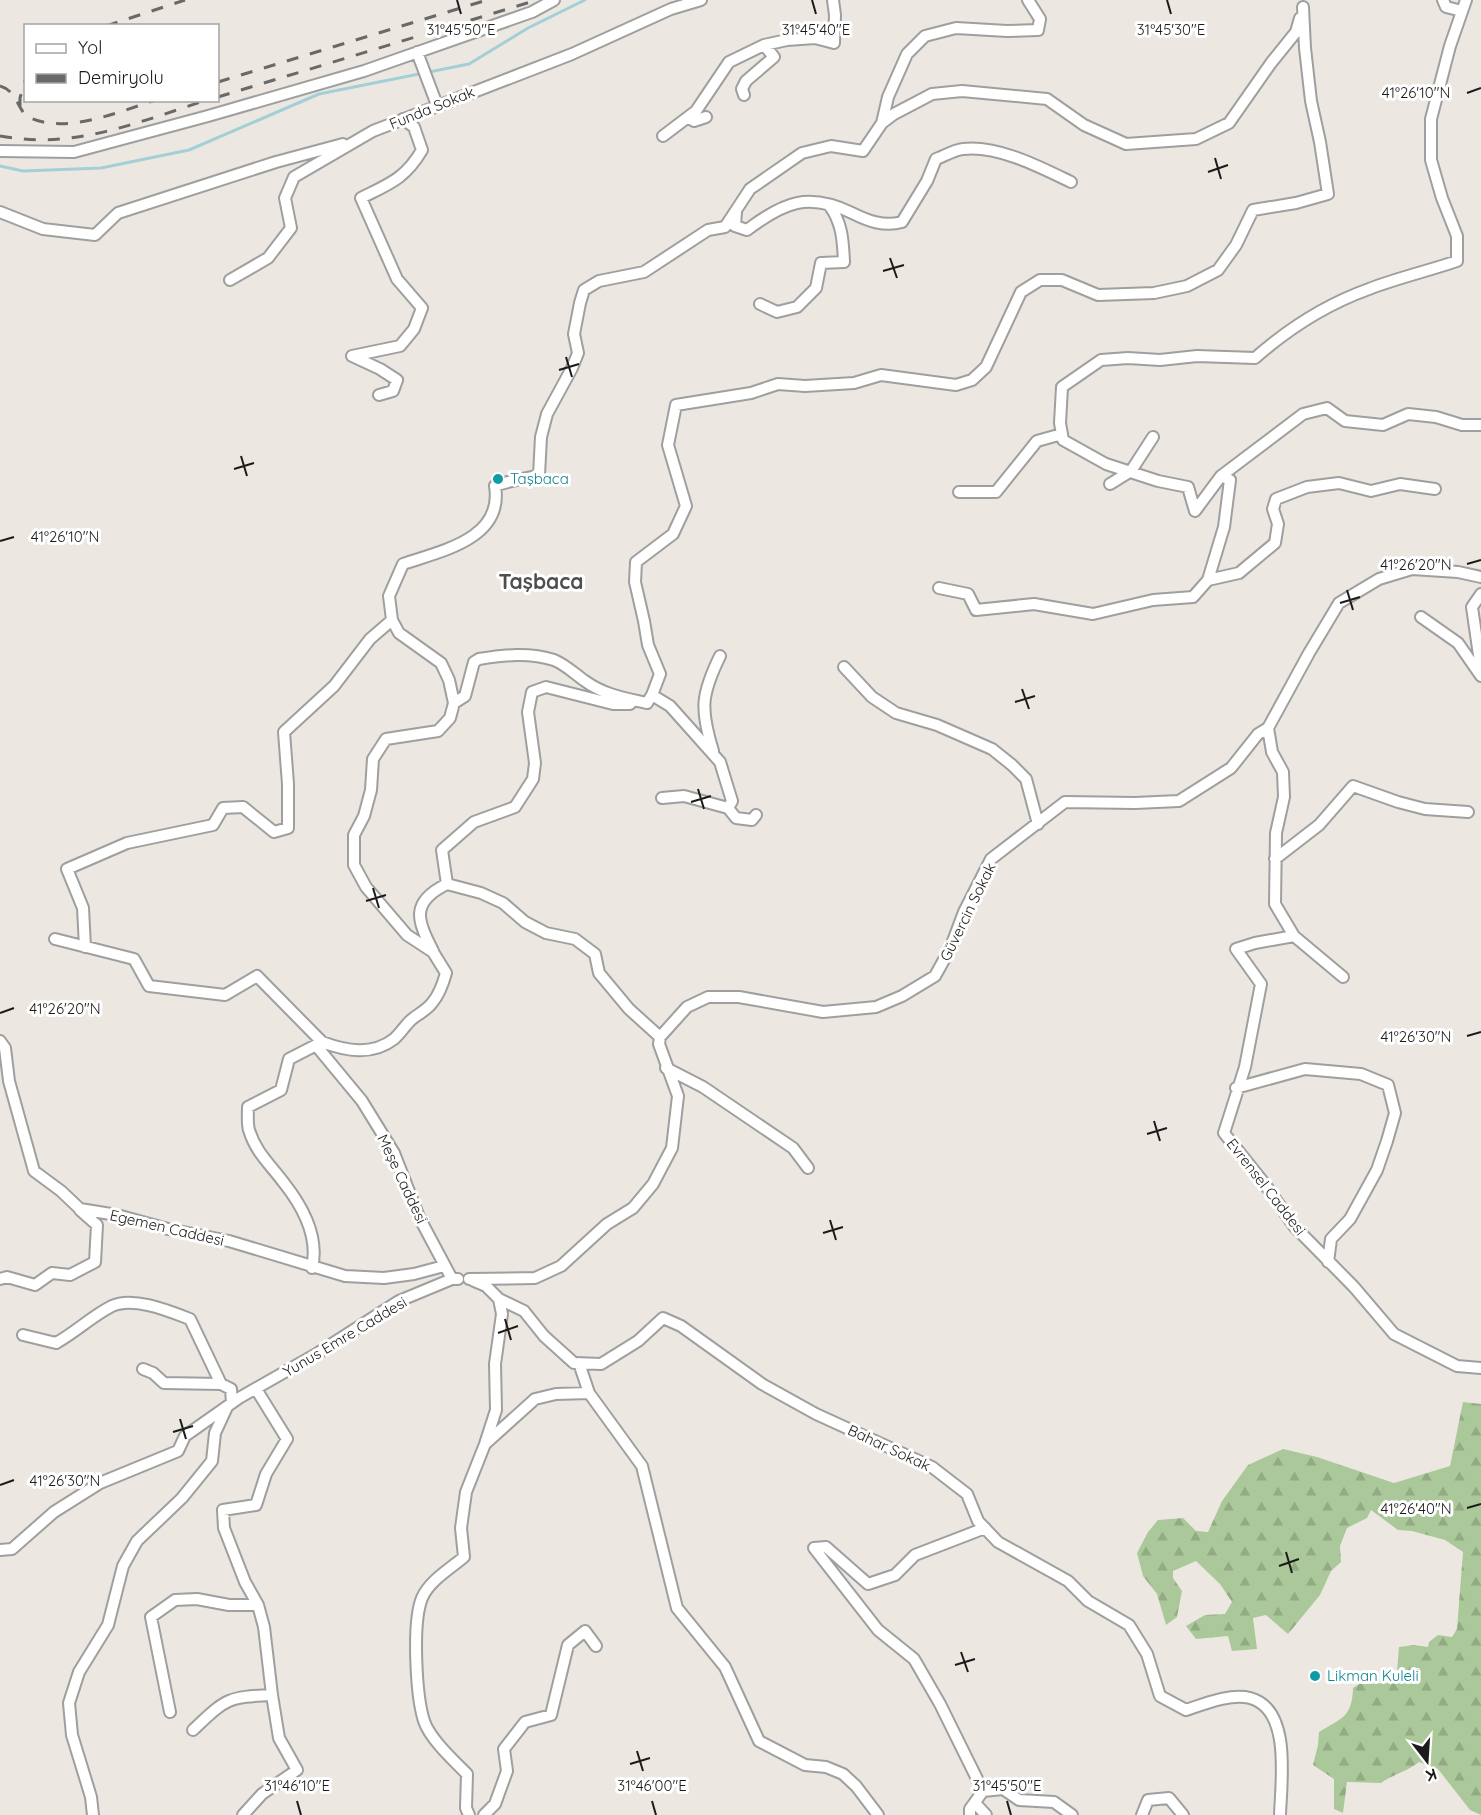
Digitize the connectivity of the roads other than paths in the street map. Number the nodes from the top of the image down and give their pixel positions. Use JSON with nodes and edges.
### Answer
{"nodes":[{"id":1,"x":554,"y":0,"type":"edge"},
{"id":2,"x":701,"y":0,"type":"edge"},
{"id":3,"x":833,"y":0,"type":"edge"},
{"id":4,"x":1028,"y":0,"type":"edge"},
{"id":5,"x":1443,"y":0,"type":"edge"},
{"id":6,"x":1466,"y":0,"type":"edge"},
{"id":7,"x":1304,"y":3,"type":"edge"},
{"id":8,"x":674,"y":5,"type":"edge"},
{"id":9,"x":1462,"y":11,"type":"junction"},
{"id":10,"x":764,"y":45,"type":"junction"},
{"id":11,"x":417,"y":52,"type":"junction"},
{"id":12,"x":744,"y":95,"type":"dead end"},
{"id":13,"x":437,"y":105,"type":"junction"},
{"id":14,"x":706,"y":117,"type":"dead end"},
{"id":15,"x":689,"y":118,"type":"junction"},
{"id":16,"x":403,"y":119,"type":"junction"},
{"id":17,"x":882,"y":123,"type":"junction"},
{"id":18,"x":663,"y":136,"type":"dead end"},
{"id":19,"x":357,"y":140,"type":"junction"},
{"id":20,"x":0,"y":151,"type":"edge"},
{"id":21,"x":1071,"y":182,"type":"dead end"},
{"id":22,"x":828,"y":204,"type":"junction"},
{"id":23,"x":736,"y":211,"type":"junction"},
{"id":24,"x":0,"y":212,"type":"edge"},
{"id":25,"x":230,"y":280,"type":"dead end"},
{"id":26,"x":760,"y":304,"type":"dead end"},
{"id":27,"x":379,"y":395,"type":"dead end"},
{"id":28,"x":1481,"y":424,"type":"edge"},
{"id":29,"x":1062,"y":434,"type":"junction"},
{"id":30,"x":1153,"y":437,"type":"dead end"},
{"id":31,"x":1131,"y":471,"type":"junction"},
{"id":32,"x":1221,"y":476,"type":"junction"},
{"id":33,"x":1110,"y":484,"type":"dead end"},
{"id":34,"x":1435,"y":489,"type":"dead end"},
{"id":35,"x":959,"y":492,"type":"dead end"},
{"id":36,"x":1481,"y":577,"type":"edge"},
{"id":37,"x":1208,"y":580,"type":"junction"},
{"id":38,"x":939,"y":588,"type":"dead end"},
{"id":39,"x":1481,"y":594,"type":"edge"},
{"id":40,"x":1420,"y":617,"type":"dead end"},
{"id":41,"x":392,"y":620,"type":"junction"},
{"id":42,"x":720,"y":656,"type":"dead end"},
{"id":43,"x":844,"y":667,"type":"dead end"},
{"id":44,"x":1481,"y":669,"type":"edge"},
{"id":45,"x":1481,"y":676,"type":"edge"},
{"id":46,"x":650,"y":699,"type":"junction"},
{"id":47,"x":454,"y":702,"type":"junction"},
{"id":48,"x":1268,"y":728,"type":"junction"},
{"id":49,"x":713,"y":755,"type":"junction"},
{"id":50,"x":662,"y":798,"type":"dead end"},
{"id":51,"x":728,"y":808,"type":"junction"},
{"id":52,"x":1468,"y":812,"type":"dead end"},
{"id":53,"x":756,"y":814,"type":"dead end"},
{"id":54,"x":1038,"y":824,"type":"junction"},
{"id":55,"x":1275,"y":859,"type":"junction"},
{"id":56,"x":447,"y":884,"type":"junction"},
{"id":57,"x":1294,"y":936,"type":"junction"},
{"id":58,"x":55,"y":939,"type":"dead end"},
{"id":59,"x":85,"y":946,"type":"junction"},
{"id":60,"x":433,"y":952,"type":"junction"},
{"id":61,"x":1343,"y":977,"type":"dead end"},
{"id":62,"x":660,"y":1037,"type":"junction"},
{"id":63,"x":0,"y":1041,"type":"edge"},
{"id":64,"x":322,"y":1042,"type":"junction"},
{"id":65,"x":666,"y":1068,"type":"junction"},
{"id":66,"x":1236,"y":1088,"type":"junction"},
{"id":67,"x":808,"y":1168,"type":"dead end"},
{"id":68,"x":80,"y":1209,"type":"junction"},
{"id":69,"x":1328,"y":1262,"type":"junction"},
{"id":70,"x":444,"y":1266,"type":"junction"},
{"id":71,"x":312,"y":1268,"type":"junction"},
{"id":72,"x":0,"y":1279,"type":"edge"},
{"id":73,"x":452,"y":1279,"type":"junction"},
{"id":74,"x":469,"y":1279,"type":"junction"},
{"id":75,"x":499,"y":1299,"type":"junction"},
{"id":76,"x":23,"y":1335,"type":"dead end"},
{"id":77,"x":579,"y":1363,"type":"junction"},
{"id":78,"x":1481,"y":1368,"type":"edge"},
{"id":79,"x":143,"y":1370,"type":"dead end"},
{"id":80,"x":221,"y":1384,"type":"junction"},
{"id":81,"x":256,"y":1389,"type":"junction"},
{"id":82,"x":589,"y":1393,"type":"junction"},
{"id":83,"x":229,"y":1405,"type":"junction"},
{"id":84,"x":485,"y":1444,"type":"junction"},
{"id":85,"x":985,"y":1528,"type":"junction"},
{"id":86,"x":0,"y":1550,"type":"edge"},
{"id":87,"x":258,"y":1605,"type":"junction"},
{"id":88,"x":596,"y":1646,"type":"dead end"},
{"id":89,"x":272,"y":1695,"type":"junction"},
{"id":90,"x":170,"y":1712,"type":"dead end"},
{"id":91,"x":193,"y":1730,"type":"dead end"},
{"id":92,"x":983,"y":1791,"type":"junction"},
{"id":93,"x":975,"y":1803,"type":"junction"},
{"id":94,"x":93,"y":1815,"type":"edge"},
{"id":95,"x":243,"y":1815,"type":"edge"},
{"id":96,"x":469,"y":1815,"type":"edge"},
{"id":97,"x":484,"y":1815,"type":"edge"},
{"id":98,"x":878,"y":1815,"type":"edge"},
{"id":99,"x":970,"y":1815,"type":"edge"},
{"id":100,"x":986,"y":1815,"type":"edge"},
{"id":101,"x":1072,"y":1815,"type":"edge"},
{"id":102,"x":1142,"y":1815,"type":"edge"},
{"id":103,"x":1183,"y":1815,"type":"edge"},
{"id":104,"x":1280,"y":1815,"type":"edge"}],
"edges":[{"from":1,"to":11,"type":"street"},
{"from":2,"to":8,"type":"street","name":"Funda Sokak"},
{"from":3,"to":10,"type":"street"},
{"from":4,"to":17,"type":"street"},
{"from":5,"to":9,"type":"street"},
{"from":6,"to":9,"type":"street"},
{"from":7,"to":17,"type":"street"},
{"from":7,"to":46,"type":"street"},
{"from":8,"to":13,"type":"street","name":"Funda Sokak"},
{"from":9,"to":29,"type":"street"},
{"from":10,"to":12,"type":"street"},
{"from":10,"to":15,"type":"street"},
{"from":11,"to":13,"type":"street"},
{"from":11,"to":20,"type":"street"},
{"from":13,"to":16,"type":"street","name":"Funda Sokak"},
{"from":14,"to":15,"type":"street"},
{"from":15,"to":18,"type":"street"},
{"from":16,"to":19,"type":"street","name":"Funda Sokak"},
{"from":16,"to":27,"type":"street"},
{"from":17,"to":23,"type":"street"},
{"from":19,"to":24,"type":"street"},
{"from":19,"to":25,"type":"street","name":"Funda Sokak"},
{"from":21,"to":22,"type":"street"},
{"from":22,"to":23,"type":"street"},
{"from":22,"to":26,"type":"street"},
{"from":23,"to":41,"type":"street"},
{"from":28,"to":32,"type":"street"},
{"from":29,"to":31,"type":"street"},
{"from":29,"to":35,"type":"street"},
{"from":30,"to":31,"type":"street"},
{"from":31,"to":32,"type":"street"},
{"from":31,"to":33,"type":"street"},
{"from":32,"to":37,"type":"street"},
{"from":34,"to":37,"type":"street"},
{"from":36,"to":48,"type":"street","name":"Güvercin Sokak"},
{"from":37,"to":38,"type":"street"},
{"from":39,"to":44,"type":"street"},
{"from":40,"to":45,"type":"street"},
{"from":41,"to":47,"type":"street"},
{"from":41,"to":59,"type":"street"},
{"from":42,"to":49,"type":"street"},
{"from":43,"to":54,"type":"street"},
{"from":46,"to":47,"type":"street"},
{"from":46,"to":49,"type":"street"},
{"from":46,"to":56,"type":"street"},
{"from":47,"to":60,"type":"street"},
{"from":48,"to":54,"type":"street","name":"Güvercin Sokak"},
{"from":48,"to":55,"type":"street"},
{"from":49,"to":51,"type":"street"},
{"from":50,"to":51,"type":"street"},
{"from":51,"to":53,"type":"street"},
{"from":52,"to":55,"type":"street"},
{"from":54,"to":62,"type":"street","name":"Güvercin Sokak"},
{"from":55,"to":57,"type":"street"},
{"from":56,"to":60,"type":"street"},
{"from":56,"to":62,"type":"street"},
{"from":57,"to":61,"type":"street"},
{"from":57,"to":66,"type":"street","name":"Evrensel Caddesi"},
{"from":58,"to":59,"type":"street"},
{"from":59,"to":64,"type":"street"},
{"from":60,"to":64,"type":"street"},
{"from":62,"to":65,"type":"street"},
{"from":63,"to":68,"type":"street"},
{"from":64,"to":70,"type":"street","name":"Meşe Caddesi"},
{"from":64,"to":71,"type":"street"},
{"from":65,"to":67,"type":"street"},
{"from":65,"to":74,"type":"street"},
{"from":66,"to":69,"type":"street","name":"Evrensel Caddesi"},
{"from":66,"to":69,"type":"street"},
{"from":68,"to":71,"type":"street","name":"Egemen Caddesi"},
{"from":68,"to":72,"type":"street"},
{"from":69,"to":78,"type":"street","name":"Evrensel Caddesi"},
{"from":70,"to":71,"type":"street","name":"Egemen Caddesi"},
{"from":70,"to":73,"type":"street","name":"Meşe Caddesi"},
{"from":73,"to":74,"type":"street","name":"Yunus Emre Caddesi"},
{"from":73,"to":81,"type":"street","name":"Yunus Emre Caddesi"},
{"from":74,"to":75,"type":"street"},
{"from":75,"to":77,"type":"street"},
{"from":75,"to":84,"type":"street"},
{"from":76,"to":80,"type":"street"},
{"from":77,"to":82,"type":"street"},
{"from":77,"to":85,"type":"street","name":"Bahar Sokak"},
{"from":79,"to":80,"type":"street"},
{"from":80,"to":83,"type":"street"},
{"from":81,"to":83,"type":"street","name":"Yunus Emre Caddesi"},
{"from":81,"to":87,"type":"street"},
{"from":82,"to":84,"type":"street"},
{"from":82,"to":98,"type":"street"},
{"from":83,"to":86,"type":"street","name":"Yunus Emre Caddesi"},
{"from":83,"to":94,"type":"street"},
{"from":84,"to":96,"type":"street"},
{"from":85,"to":92,"type":"street"},
{"from":85,"to":104,"type":"street","name":"Bahar Sokak"},
{"from":87,"to":89,"type":"street"},
{"from":87,"to":90,"type":"street"},
{"from":88,"to":97,"type":"street"},
{"from":89,"to":91,"type":"street"},
{"from":89,"to":95,"type":"street"},
{"from":92,"to":93,"type":"street"},
{"from":92,"to":101,"type":"street"},
{"from":93,"to":99,"type":"street"},
{"from":93,"to":100,"type":"street"},
{"from":102,"to":103,"type":"street"}]}
